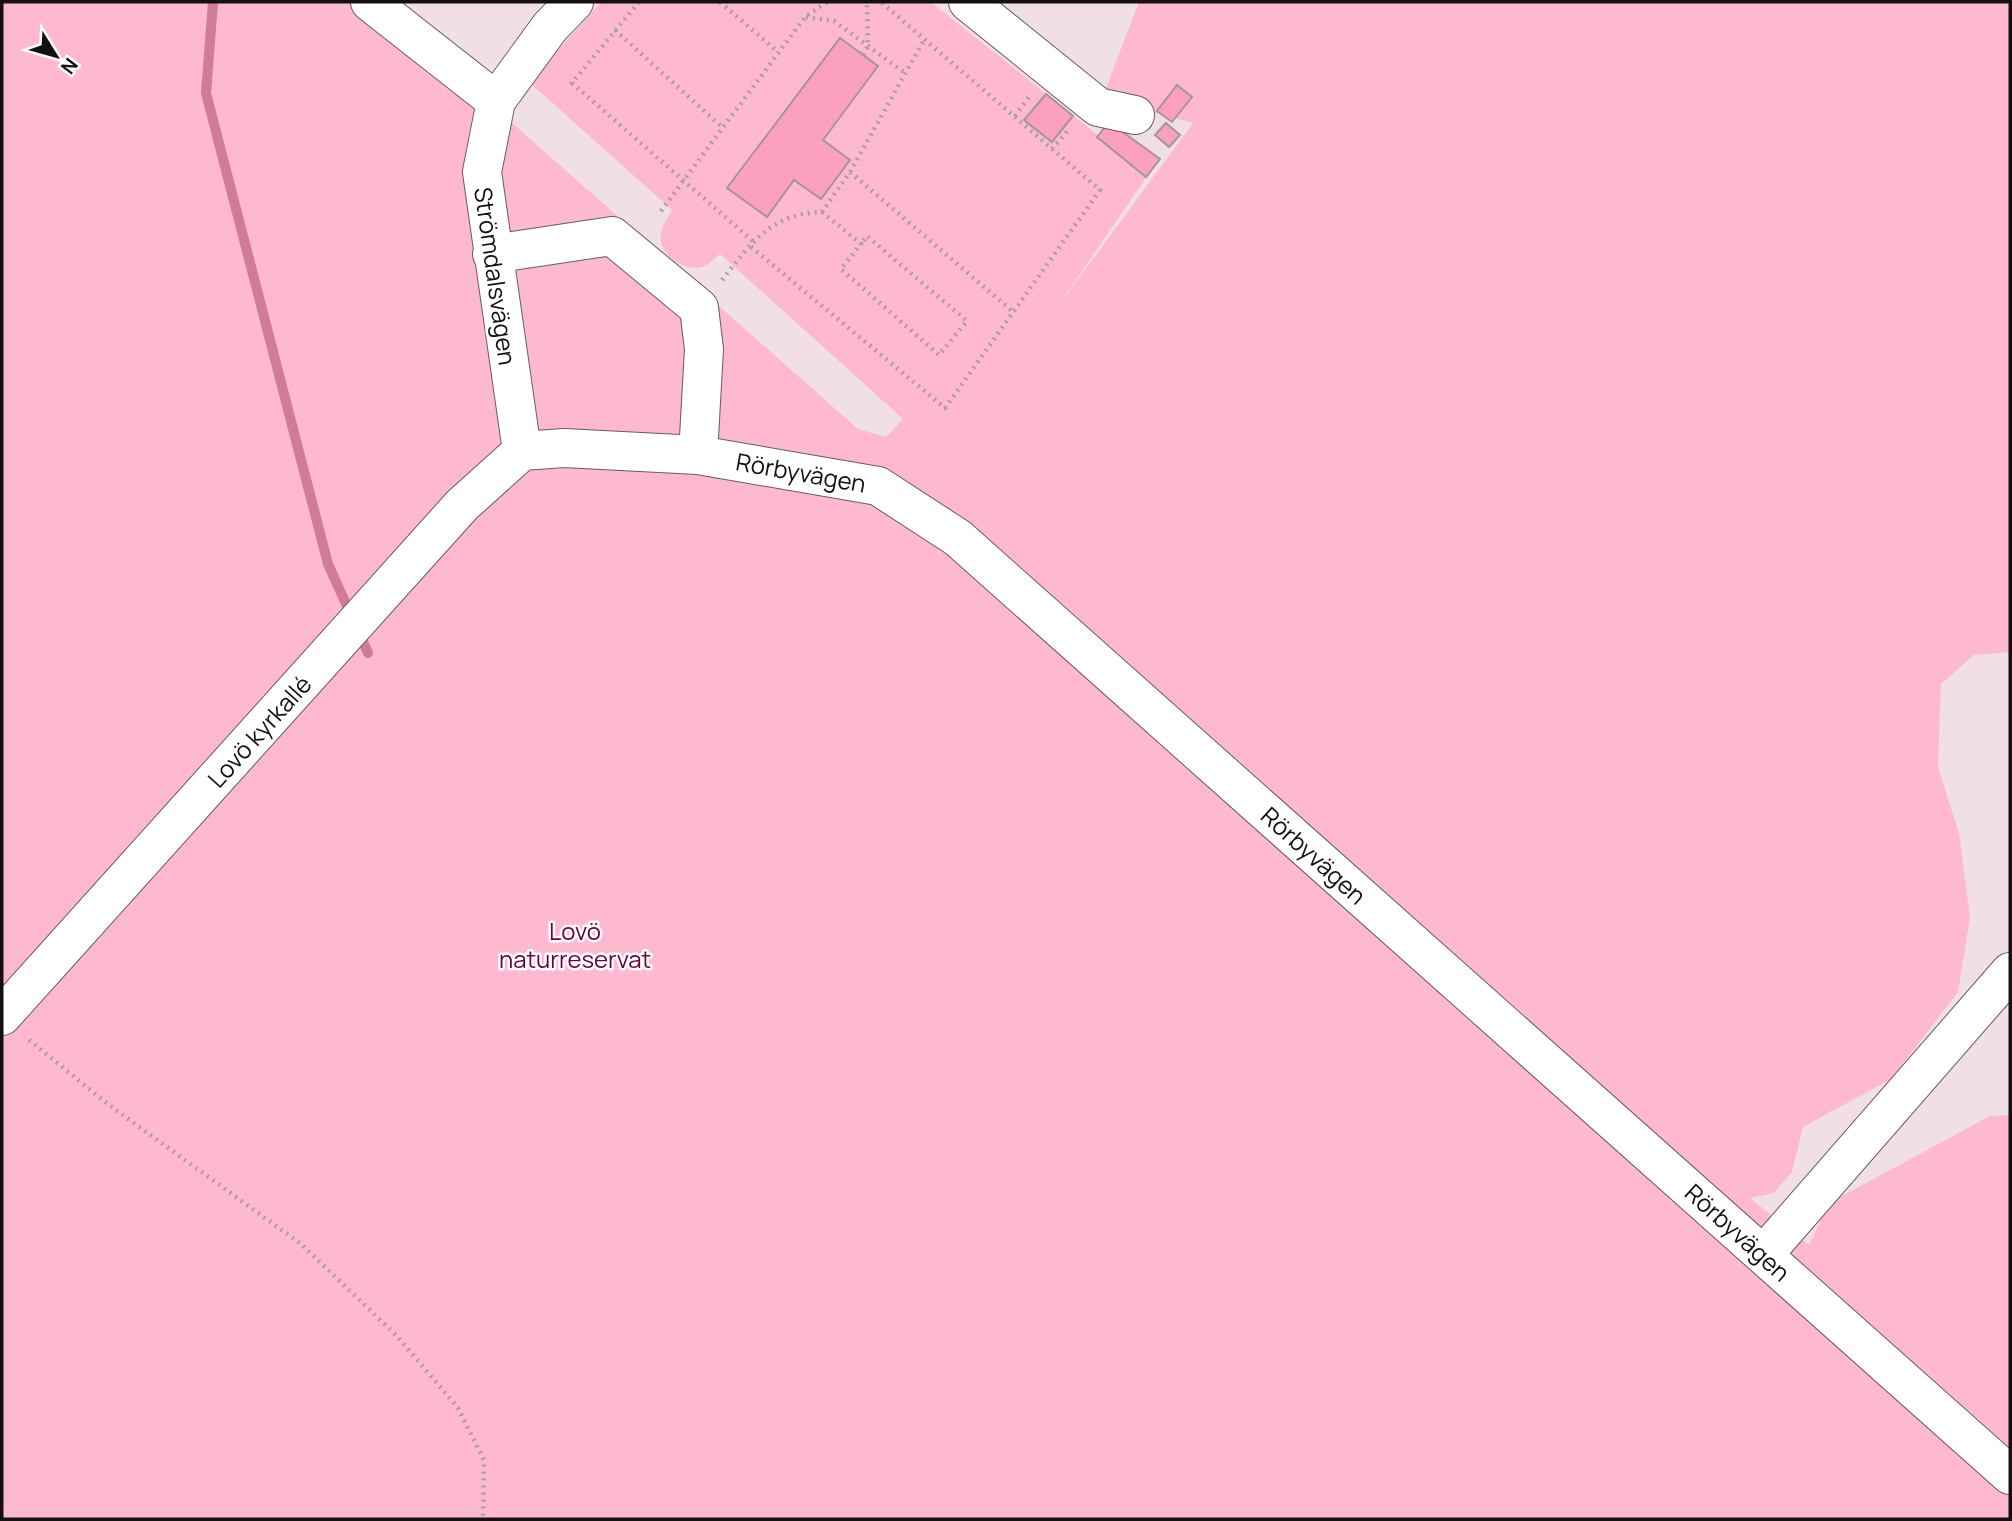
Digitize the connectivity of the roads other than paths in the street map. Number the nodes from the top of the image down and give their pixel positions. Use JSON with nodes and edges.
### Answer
{"nodes":[{"id":1,"x":370,"y":2,"type":"edge"},
{"id":2,"x":574,"y":2,"type":"edge"},
{"id":3,"x":968,"y":2,"type":"edge"},
{"id":4,"x":496,"y":101,"type":"junction"},
{"id":5,"x":1135,"y":115,"type":"dead end"},
{"id":6,"x":492,"y":254,"type":"junction"},
{"id":7,"x":522,"y":451,"type":"junction"},
{"id":8,"x":698,"y":455,"type":"junction"},
{"id":9,"x":2010,"y":972,"type":"edge"},
{"id":10,"x":12,"y":1026,"type":"edge"},
{"id":11,"x":1764,"y":1254,"type":"junction"},
{"id":12,"x":2010,"y":1475,"type":"edge"}],
"edges":[{"from":1,"to":4,"type":"street"},
{"from":2,"to":4,"type":"street","name":"Strömdalsvägen"},
{"from":3,"to":5,"type":"street"},
{"from":4,"to":6,"type":"street","name":"Strömdalsvägen"},
{"from":6,"to":7,"type":"street","name":"Strömdalsvägen"},
{"from":6,"to":8,"type":"street"},
{"from":7,"to":8,"type":"street","name":"Rörbyvägen"},
{"from":7,"to":10,"type":"street","name":"Lovö kyrkallé"},
{"from":8,"to":11,"type":"street","name":"Rörbyvägen"},
{"from":9,"to":11,"type":"street"},
{"from":11,"to":12,"type":"street","name":"Rörbyvägen"}]}
